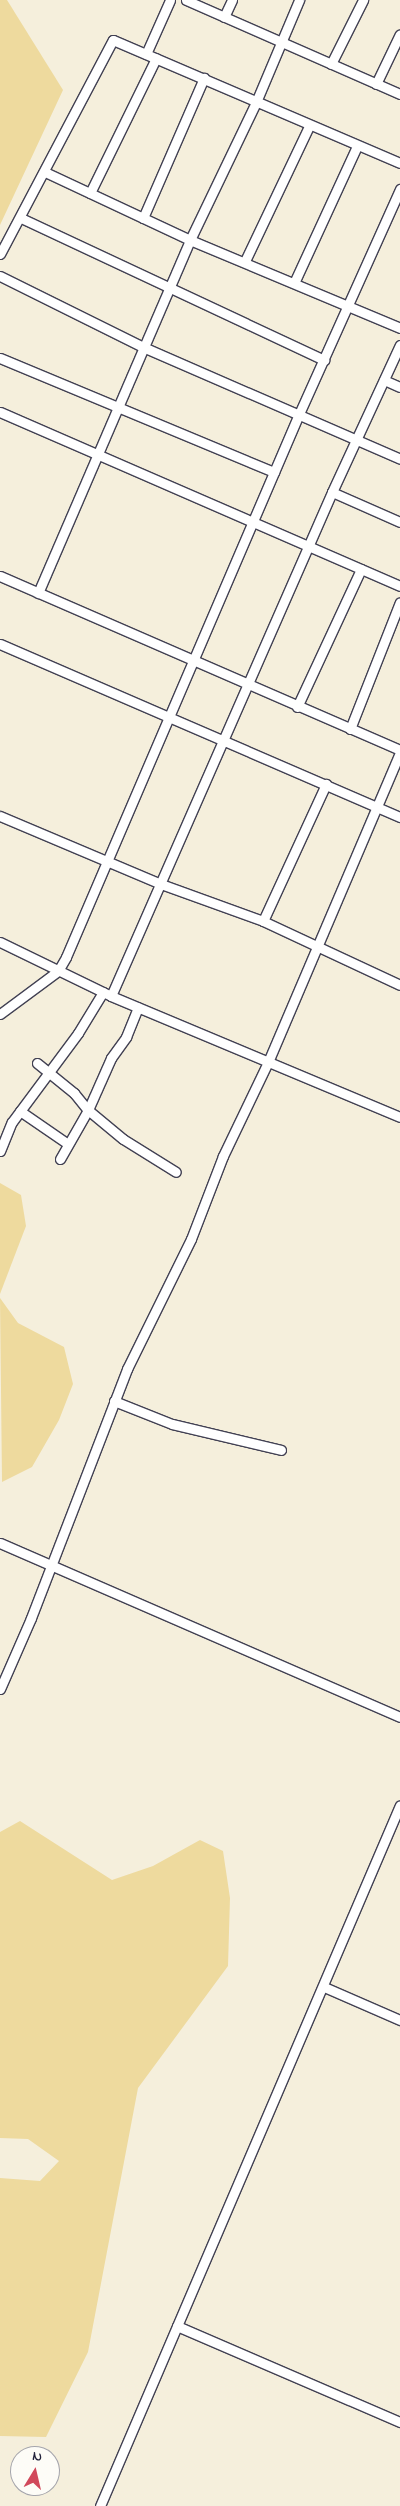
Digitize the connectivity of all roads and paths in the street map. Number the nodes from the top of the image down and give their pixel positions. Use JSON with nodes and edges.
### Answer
{"nodes":[{"id":1,"x":170,"y":0,"type":"edge"},
{"id":2,"x":186,"y":0,"type":"edge"},
{"id":3,"x":232,"y":0,"type":"edge"},
{"id":4,"x":299,"y":0,"type":"edge"},
{"id":5,"x":362,"y":0,"type":"edge"},
{"id":6,"x":224,"y":17,"type":"junction"},
{"id":7,"x":400,"y":34,"type":"edge"},
{"id":8,"x":280,"y":42,"type":"junction"},
{"id":9,"x":146,"y":54,"type":"junction"},
{"id":10,"x":156,"y":58,"type":"junction"},
{"id":11,"x":331,"y":64,"type":"junction"},
{"id":12,"x":204,"y":78,"type":"junction"},
{"id":13,"x":376,"y":84,"type":"junction"},
{"id":14,"x":400,"y":94,"type":"edge"},
{"id":15,"x":256,"y":102,"type":"junction"},
{"id":16,"x":309,"y":126,"type":"junction"},
{"id":17,"x":357,"y":146,"type":"junction"},
{"id":18,"x":400,"y":163,"type":"edge"},
{"id":19,"x":44,"y":172,"type":"junction"},
{"id":20,"x":400,"y":189,"type":"edge"},
{"id":21,"x":90,"y":192,"type":"junction"},
{"id":22,"x":21,"y":218,"type":"junction"},
{"id":23,"x":142,"y":218,"type":"junction"},
{"id":24,"x":190,"y":240,"type":"junction"},
{"id":25,"x":0,"y":254,"type":"edge"},
{"id":26,"x":245,"y":261,"type":"junction"},
{"id":27,"x":0,"y":276,"type":"edge"},
{"id":28,"x":294,"y":283,"type":"junction"},
{"id":29,"x":169,"y":290,"type":"junction"},
{"id":30,"x":348,"y":306,"type":"junction"},
{"id":31,"x":400,"y":328,"type":"edge"},
{"id":32,"x":400,"y":345,"type":"edge"},
{"id":33,"x":143,"y":347,"type":"junction"},
{"id":34,"x":0,"y":358,"type":"edge"},
{"id":35,"x":324,"y":360,"type":"junction"},
{"id":36,"x":384,"y":380,"type":"junction"},
{"id":37,"x":400,"y":388,"type":"edge"},
{"id":38,"x":118,"y":406,"type":"junction"},
{"id":39,"x":0,"y":412,"type":"edge"},
{"id":40,"x":299,"y":414,"type":"junction"},
{"id":41,"x":358,"y":441,"type":"junction"},
{"id":42,"x":98,"y":455,"type":"junction"},
{"id":43,"x":400,"y":459,"type":"edge"},
{"id":44,"x":274,"y":472,"type":"junction"},
{"id":45,"x":332,"y":492,"type":"junction"},
{"id":46,"x":252,"y":522,"type":"junction"},
{"id":47,"x":400,"y":522,"type":"edge"},
{"id":48,"x":309,"y":546,"type":"junction"},
{"id":49,"x":361,"y":569,"type":"junction"},
{"id":50,"x":0,"y":576,"type":"edge"},
{"id":51,"x":400,"y":586,"type":"edge"},
{"id":52,"x":38,"y":593,"type":"junction"},
{"id":53,"x":400,"y":602,"type":"edge"},
{"id":54,"x":0,"y":644,"type":"edge"},
{"id":55,"x":193,"y":662,"type":"junction"},
{"id":56,"x":247,"y":686,"type":"junction"},
{"id":57,"x":297,"y":707,"type":"junction"},
{"id":58,"x":168,"y":717,"type":"junction"},
{"id":59,"x":350,"y":729,"type":"junction"},
{"id":60,"x":224,"y":741,"type":"junction"},
{"id":61,"x":400,"y":752,"type":"edge"},
{"id":62,"x":326,"y":784,"type":"junction"},
{"id":63,"x":379,"y":807,"type":"junction"},
{"id":64,"x":0,"y":816,"type":"edge"},
{"id":65,"x":400,"y":817,"type":"edge"},
{"id":66,"x":106,"y":861,"type":"junction"},
{"id":67,"x":161,"y":884,"type":"junction"},
{"id":68,"x":263,"y":921,"type":"junction"},
{"id":69,"x":0,"y":942,"type":"edge"},
{"id":70,"x":317,"y":946,"type":"junction"},
{"id":71,"x":58,"y":971,"type":"junction"},
{"id":72,"x":400,"y":985,"type":"edge"},
{"id":73,"x":107,"y":994,"type":"junction"},
{"id":74,"x":138,"y":1007,"type":"junction"},
{"id":75,"x":0,"y":1014,"type":"edge"},
{"id":76,"x":268,"y":1062,"type":"junction"},
{"id":77,"x":37,"y":1063,"type":"dead end"},
{"id":78,"x":50,"y":1074,"type":"junction"},
{"id":79,"x":88,"y":1110,"type":"junction"},
{"id":80,"x":20,"y":1111,"type":"junction"},
{"id":81,"x":400,"y":1117,"type":"edge"},
{"id":82,"x":68,"y":1144,"type":"junction"},
{"id":83,"x":0,"y":1151,"type":"edge"},
{"id":84,"x":60,"y":1159,"type":"dead end"},
{"id":85,"x":176,"y":1172,"type":"dead end"},
{"id":86,"x":114,"y":1401,"type":"junction"},
{"id":87,"x":281,"y":1450,"type":"dead end"},
{"id":88,"x":0,"y":1544,"type":"edge"},
{"id":89,"x":50,"y":1566,"type":"junction"},
{"id":90,"x":0,"y":1689,"type":"edge"},
{"id":91,"x":400,"y":1717,"type":"edge"},
{"id":92,"x":400,"y":1805,"type":"edge"},
{"id":93,"x":324,"y":1987,"type":"junction"},
{"id":94,"x":400,"y":2020,"type":"edge"},
{"id":95,"x":177,"y":2326,"type":"junction"},
{"id":96,"x":400,"y":2422,"type":"edge"},
{"id":97,"x":100,"y":2506,"type":"edge"}],
"edges":[{"from":1,"to":9,"type":"street"},
{"from":2,"to":6,"type":"street"},
{"from":3,"to":6,"type":"street"},
{"from":4,"to":8,"type":"street"},
{"from":5,"to":11,"type":"street"},
{"from":6,"to":8,"type":"street"},
{"from":7,"to":13,"type":"street"},
{"from":8,"to":11,"type":"street"},
{"from":8,"to":15,"type":"street"},
{"from":9,"to":10,"type":"street"},
{"from":9,"to":19,"type":"street"},
{"from":10,"to":12,"type":"street"},
{"from":10,"to":21,"type":"street"},
{"from":11,"to":13,"type":"street"},
{"from":12,"to":15,"type":"street"},
{"from":12,"to":23,"type":"street"},
{"from":13,"to":14,"type":"street"},
{"from":15,"to":16,"type":"street"},
{"from":15,"to":24,"type":"street"},
{"from":16,"to":17,"type":"street"},
{"from":16,"to":26,"type":"street"},
{"from":17,"to":18,"type":"street"},
{"from":17,"to":28,"type":"street"},
{"from":19,"to":21,"type":"street"},
{"from":19,"to":22,"type":"street"},
{"from":20,"to":30,"type":"street"},
{"from":21,"to":23,"type":"street"},
{"from":22,"to":25,"type":"street"},
{"from":22,"to":29,"type":"street"},
{"from":23,"to":24,"type":"street"},
{"from":24,"to":26,"type":"street"},
{"from":24,"to":29,"type":"street"},
{"from":26,"to":28,"type":"street"},
{"from":27,"to":33,"type":"street"},
{"from":28,"to":30,"type":"street"},
{"from":29,"to":33,"type":"street"},
{"from":29,"to":35,"type":"street"},
{"from":30,"to":31,"type":"street"},
{"from":30,"to":35,"type":"street"},
{"from":32,"to":36,"type":"street"},
{"from":33,"to":38,"type":"street"},
{"from":33,"to":40,"type":"street"},
{"from":34,"to":38,"type":"street"},
{"from":35,"to":40,"type":"street"},
{"from":36,"to":37,"type":"street"},
{"from":36,"to":41,"type":"street"},
{"from":38,"to":42,"type":"street"},
{"from":38,"to":44,"type":"street"},
{"from":39,"to":42,"type":"street"},
{"from":40,"to":41,"type":"street"},
{"from":40,"to":44,"type":"street"},
{"from":41,"to":43,"type":"street"},
{"from":41,"to":45,"type":"street"},
{"from":42,"to":46,"type":"street"},
{"from":42,"to":52,"type":"street"},
{"from":44,"to":46,"type":"street"},
{"from":45,"to":47,"type":"street"},
{"from":45,"to":48,"type":"street"},
{"from":46,"to":48,"type":"street"},
{"from":46,"to":55,"type":"street"},
{"from":48,"to":49,"type":"street"},
{"from":48,"to":56,"type":"street"},
{"from":49,"to":51,"type":"street"},
{"from":49,"to":57,"type":"street"},
{"from":50,"to":52,"type":"street"},
{"from":52,"to":55,"type":"street"},
{"from":53,"to":59,"type":"street"},
{"from":54,"to":58,"type":"street"},
{"from":55,"to":56,"type":"street"},
{"from":55,"to":58,"type":"street"},
{"from":56,"to":57,"type":"street"},
{"from":56,"to":60,"type":"street"},
{"from":57,"to":59,"type":"street"},
{"from":58,"to":60,"type":"street"},
{"from":58,"to":66,"type":"street"},
{"from":59,"to":61,"type":"street"},
{"from":60,"to":62,"type":"street"},
{"from":60,"to":67,"type":"street"},
{"from":61,"to":63,"type":"street"},
{"from":62,"to":63,"type":"street"},
{"from":62,"to":68,"type":"street"},
{"from":63,"to":65,"type":"street"},
{"from":63,"to":70,"type":"street"},
{"from":64,"to":66,"type":"street"},
{"from":66,"to":67,"type":"street"},
{"from":66,"to":71,"type":"street"},
{"from":67,"to":68,"type":"street"},
{"from":67,"to":73,"type":"street"},
{"from":68,"to":70,"type":"street"},
{"from":69,"to":71,"type":"street"},
{"from":70,"to":72,"type":"street"},
{"from":70,"to":76,"type":"street"},
{"from":71,"to":73,"type":"street"},
{"from":71,"to":75,"type":"street"},
{"from":73,"to":74,"type":"street"},
{"from":73,"to":78,"type":"street"},
{"from":74,"to":76,"type":"street"},
{"from":74,"to":79,"type":"street"},
{"from":76,"to":81,"type":"street"},
{"from":76,"to":86,"type":"street"},
{"from":77,"to":78,"type":"street"},
{"from":78,"to":79,"type":"street"},
{"from":78,"to":80,"type":"street"},
{"from":79,"to":82,"type":"street"},
{"from":79,"to":85,"type":"street"},
{"from":80,"to":82,"type":"street"},
{"from":80,"to":83,"type":"street"},
{"from":82,"to":84,"type":"street"},
{"from":86,"to":87,"type":"street"},
{"from":86,"to":89,"type":"street"},
{"from":88,"to":89,"type":"street"},
{"from":89,"to":90,"type":"street"},
{"from":89,"to":91,"type":"street"},
{"from":92,"to":93,"type":"street"},
{"from":93,"to":94,"type":"street"},
{"from":93,"to":95,"type":"street"},
{"from":95,"to":96,"type":"street"},
{"from":95,"to":97,"type":"street"}]}
